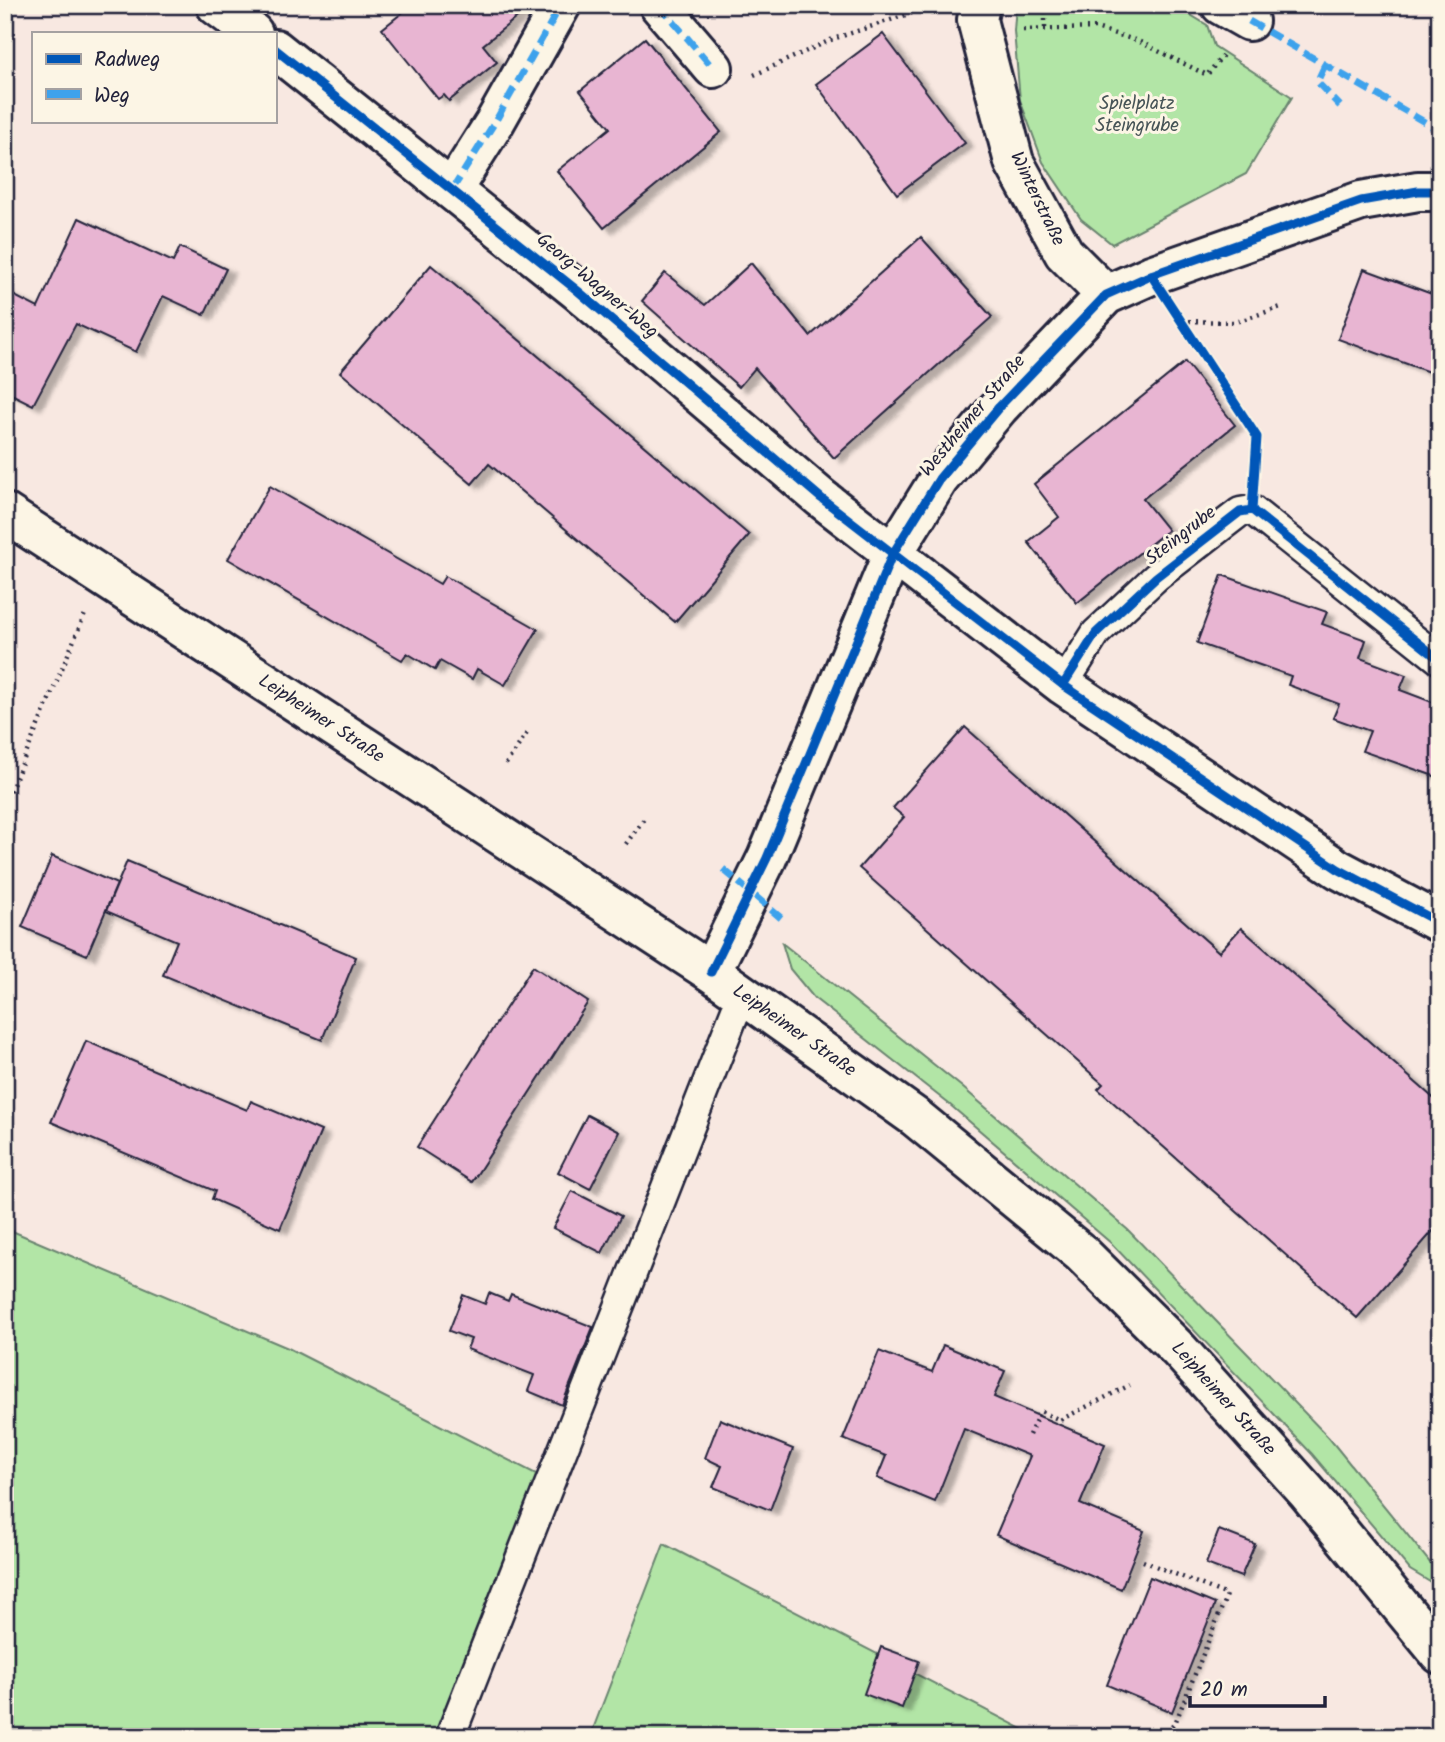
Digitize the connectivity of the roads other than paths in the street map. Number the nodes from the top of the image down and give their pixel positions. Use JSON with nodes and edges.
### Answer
{"nodes":[{"id":1,"x":215,"y":5,"type":"edge"},
{"id":2,"x":561,"y":5,"type":"edge"},
{"id":3,"x":659,"y":5,"type":"edge"},
{"id":4,"x":978,"y":13,"type":"edge"},
{"id":5,"x":252,"y":32,"type":"edge"},
{"id":6,"x":276,"y":50,"type":"edge"},
{"id":7,"x":713,"y":68,"type":"road end"},
{"id":8,"x":452,"y":190,"type":"junction"},
{"id":9,"x":1440,"y":191,"type":"edge"},
{"id":10,"x":1106,"y":296,"type":"junction"},
{"id":11,"x":5,"y":513,"type":"edge"},
{"id":12,"x":892,"y":555,"type":"junction"},
{"id":13,"x":1440,"y":660,"type":"edge"},
{"id":14,"x":1063,"y":685,"type":"junction"},
{"id":15,"x":1440,"y":923,"type":"edge"},
{"id":16,"x":710,"y":972,"type":"junction"},
{"id":17,"x":742,"y":994,"type":"junction"},
{"id":18,"x":1440,"y":1654,"type":"edge"},
{"id":19,"x":450,"y":1737,"type":"edge"}],
"edges":[{"from":1,"to":5,"type":"street"},
{"from":2,"to":8,"type":"street"},
{"from":3,"to":7,"type":"street"},
{"from":4,"to":10,"type":"street","name":"Winterstraße"},
{"from":6,"to":8,"type":"street","name":"Georg-Wagner-Weg"},
{"from":8,"to":12,"type":"street","name":"Georg-Wagner-Weg"},
{"from":9,"to":10,"type":"street","name":"Westheimer Straße"},
{"from":10,"to":12,"type":"street","name":"Westheimer Straße"},
{"from":11,"to":16,"type":"street","name":"Leipheimer Straße"},
{"from":12,"to":14,"type":"street"},
{"from":12,"to":16,"type":"street","name":"Westheimer Straße"},
{"from":13,"to":14,"type":"lane","name":"Steingrube"},
{"from":14,"to":15,"type":"street"},
{"from":16,"to":17,"type":"street","name":"Leipheimer Straße"},
{"from":17,"to":18,"type":"street","name":"Leipheimer Straße"},
{"from":17,"to":19,"type":"lane"}]}
